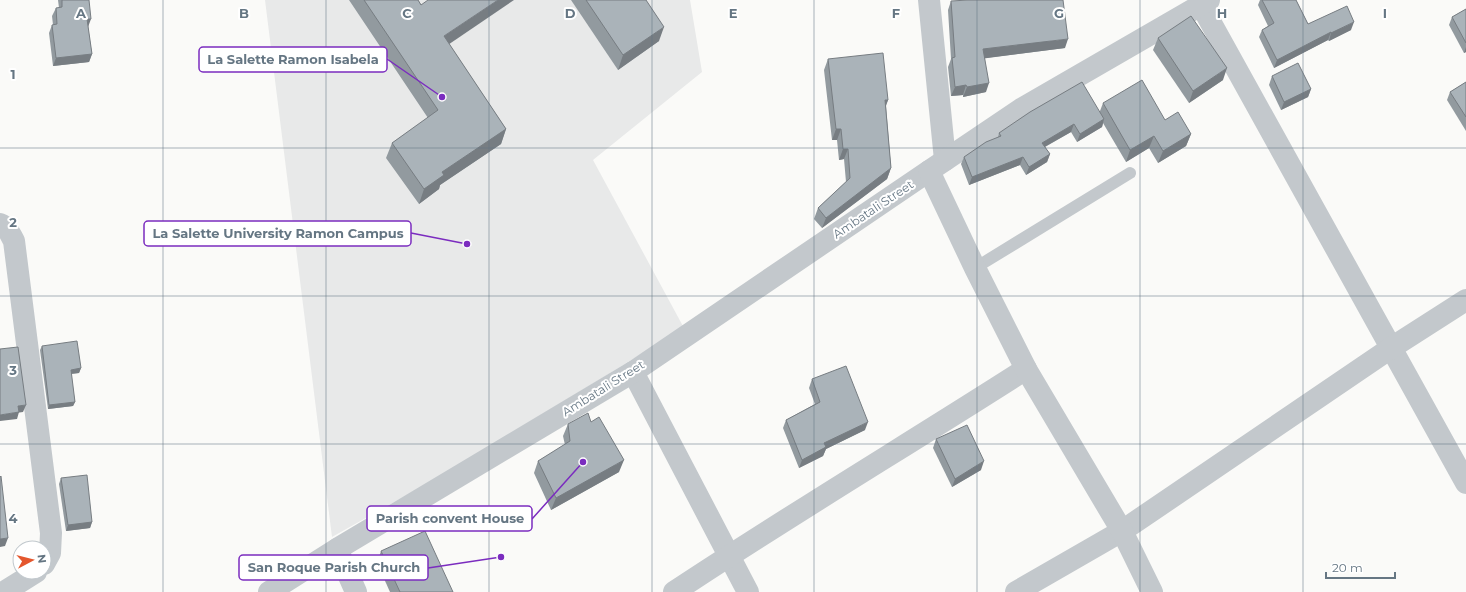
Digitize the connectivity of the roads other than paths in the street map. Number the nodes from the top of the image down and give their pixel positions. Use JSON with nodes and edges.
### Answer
{"nodes":[{"id":1,"x":928,"y":0,"type":"edge"},
{"id":2,"x":1203,"y":2,"type":"edge"},
{"id":3,"x":937,"y":165,"type":"junction"},
{"id":4,"x":1130,"y":173,"type":"dead end"},
{"id":5,"x":0,"y":224,"type":"edge"},
{"id":6,"x":975,"y":268,"type":"junction"},
{"id":7,"x":1466,"y":300,"type":"edge"},
{"id":8,"x":1391,"y":348,"type":"junction"},
{"id":9,"x":1026,"y":369,"type":"junction"},
{"id":10,"x":633,"y":372,"type":"junction"},
{"id":11,"x":1466,"y":483,"type":"edge"},
{"id":12,"x":1122,"y":531,"type":"junction"},
{"id":13,"x":51,"y":540,"type":"edge"},
{"id":14,"x":336,"y":550,"type":"junction"},
{"id":15,"x":730,"y":555,"type":"junction"},
{"id":16,"x":23,"y":580,"type":"edge"},
{"id":17,"x":4,"y":592,"type":"edge"},
{"id":18,"x":270,"y":592,"type":"edge"},
{"id":19,"x":356,"y":592,"type":"edge"},
{"id":20,"x":674,"y":592,"type":"edge"},
{"id":21,"x":748,"y":592,"type":"edge"},
{"id":22,"x":1016,"y":592,"type":"edge"},
{"id":23,"x":1152,"y":592,"type":"edge"}],
"edges":[{"from":1,"to":3,"type":"street"},
{"from":2,"to":3,"type":"street","name":"Ambatali Street"},
{"from":2,"to":8,"type":"street"},
{"from":3,"to":6,"type":"street"},
{"from":3,"to":10,"type":"street","name":"Ambatali Street"},
{"from":4,"to":6,"type":"lane"},
{"from":5,"to":13,"type":"street"},
{"from":6,"to":9,"type":"street"},
{"from":7,"to":8,"type":"street"},
{"from":8,"to":11,"type":"street"},
{"from":8,"to":12,"type":"street"},
{"from":9,"to":12,"type":"street"},
{"from":9,"to":15,"type":"street"},
{"from":10,"to":14,"type":"street","name":"Ambatali Street"},
{"from":10,"to":15,"type":"street"},
{"from":12,"to":22,"type":"street"},
{"from":12,"to":23,"type":"street"},
{"from":14,"to":18,"type":"street","name":"Ambatali Street"},
{"from":14,"to":19,"type":"street"},
{"from":15,"to":20,"type":"street"},
{"from":15,"to":21,"type":"street"},
{"from":16,"to":17,"type":"street"}]}
